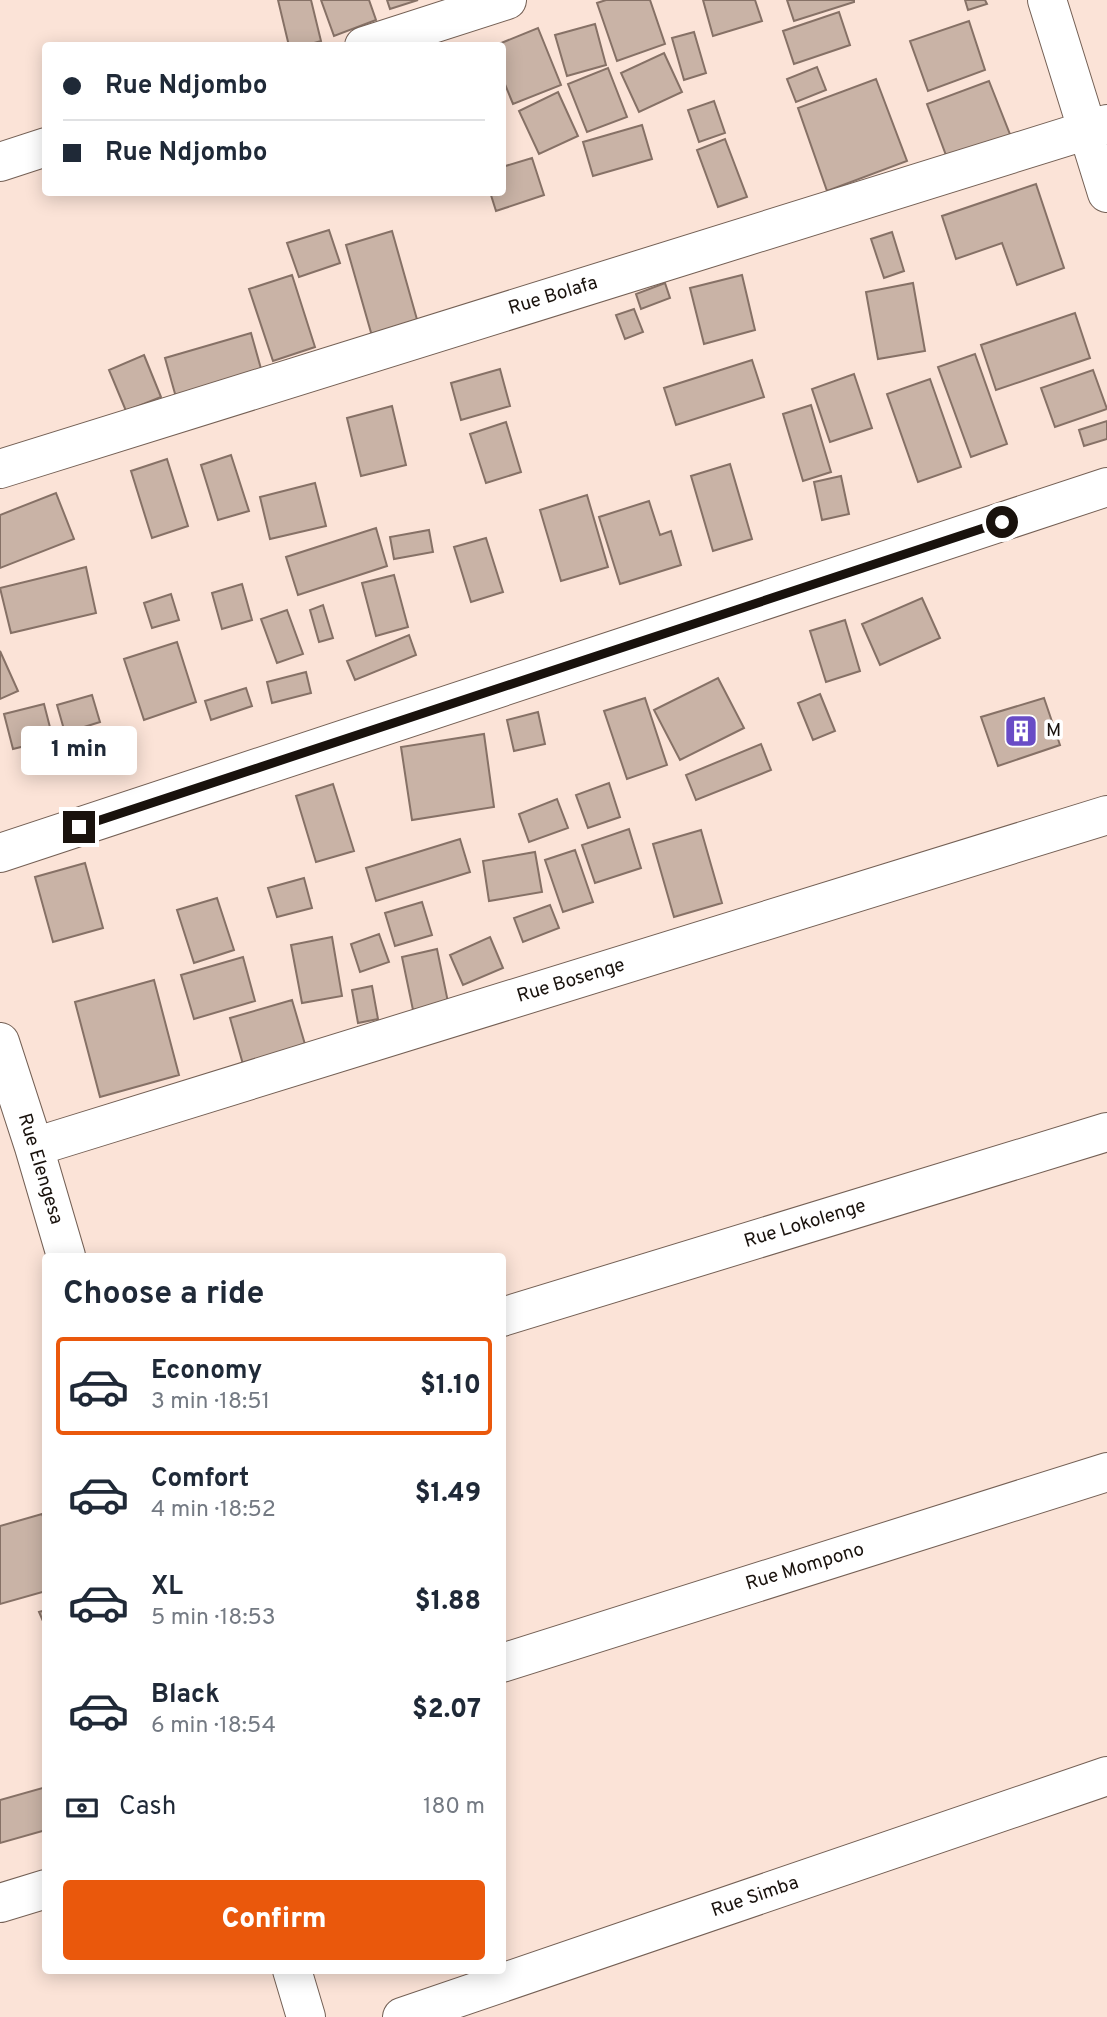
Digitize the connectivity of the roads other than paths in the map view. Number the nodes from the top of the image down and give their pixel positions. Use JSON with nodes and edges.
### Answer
{"nodes":[{"id":1,"x":507,"y":0,"type":"edge"},
{"id":2,"x":1047,"y":0,"type":"edge"},
{"id":3,"x":376,"y":42,"type":"edge"},
{"id":4,"x":1097,"y":127,"type":"edge"},
{"id":5,"x":42,"y":148,"type":"edge"},
{"id":6,"x":0,"y":162,"type":"edge"},
{"id":7,"x":1107,"y":193,"type":"edge"},
{"id":8,"x":0,"y":469,"type":"edge"},
{"id":9,"x":1107,"y":487,"type":"edge"},
{"id":10,"x":1107,"y":815,"type":"edge"},
{"id":11,"x":0,"y":853,"type":"edge"},
{"id":12,"x":0,"y":1042,"type":"edge"},
{"id":13,"x":1107,"y":1132,"type":"edge"},
{"id":14,"x":34,"y":1147,"type":"junction"},
{"id":15,"x":65,"y":1253,"type":"edge"},
{"id":16,"x":506,"y":1316,"type":"edge"},
{"id":17,"x":1107,"y":1472,"type":"edge"},
{"id":18,"x":506,"y":1661,"type":"edge"},
{"id":19,"x":1107,"y":1776,"type":"edge"},
{"id":20,"x":42,"y":1890,"type":"edge"},
{"id":21,"x":0,"y":1903,"type":"edge"},
{"id":22,"x":293,"y":1974,"type":"edge"},
{"id":23,"x":306,"y":2017,"type":"edge"},
{"id":24,"x":402,"y":2017,"type":"edge"}],
"edges":[{"from":1,"to":3,"type":"street"},
{"from":2,"to":4,"type":"street"},
{"from":4,"to":7,"type":"street"},
{"from":4,"to":8,"type":"street","name":"Rue Bolafa"},
{"from":5,"to":6,"type":"street"},
{"from":9,"to":11,"type":"street"},
{"from":10,"to":14,"type":"street","name":"Rue Bosenge"},
{"from":12,"to":14,"type":"street","name":"Rue Elengesa"},
{"from":13,"to":16,"type":"street","name":"Rue Lokolenge"},
{"from":14,"to":15,"type":"street","name":"Rue Elengesa"},
{"from":17,"to":18,"type":"street","name":"Rue Mompono"},
{"from":19,"to":24,"type":"street","name":"Rue Simba"},
{"from":20,"to":21,"type":"street"},
{"from":22,"to":23,"type":"street"}]}
